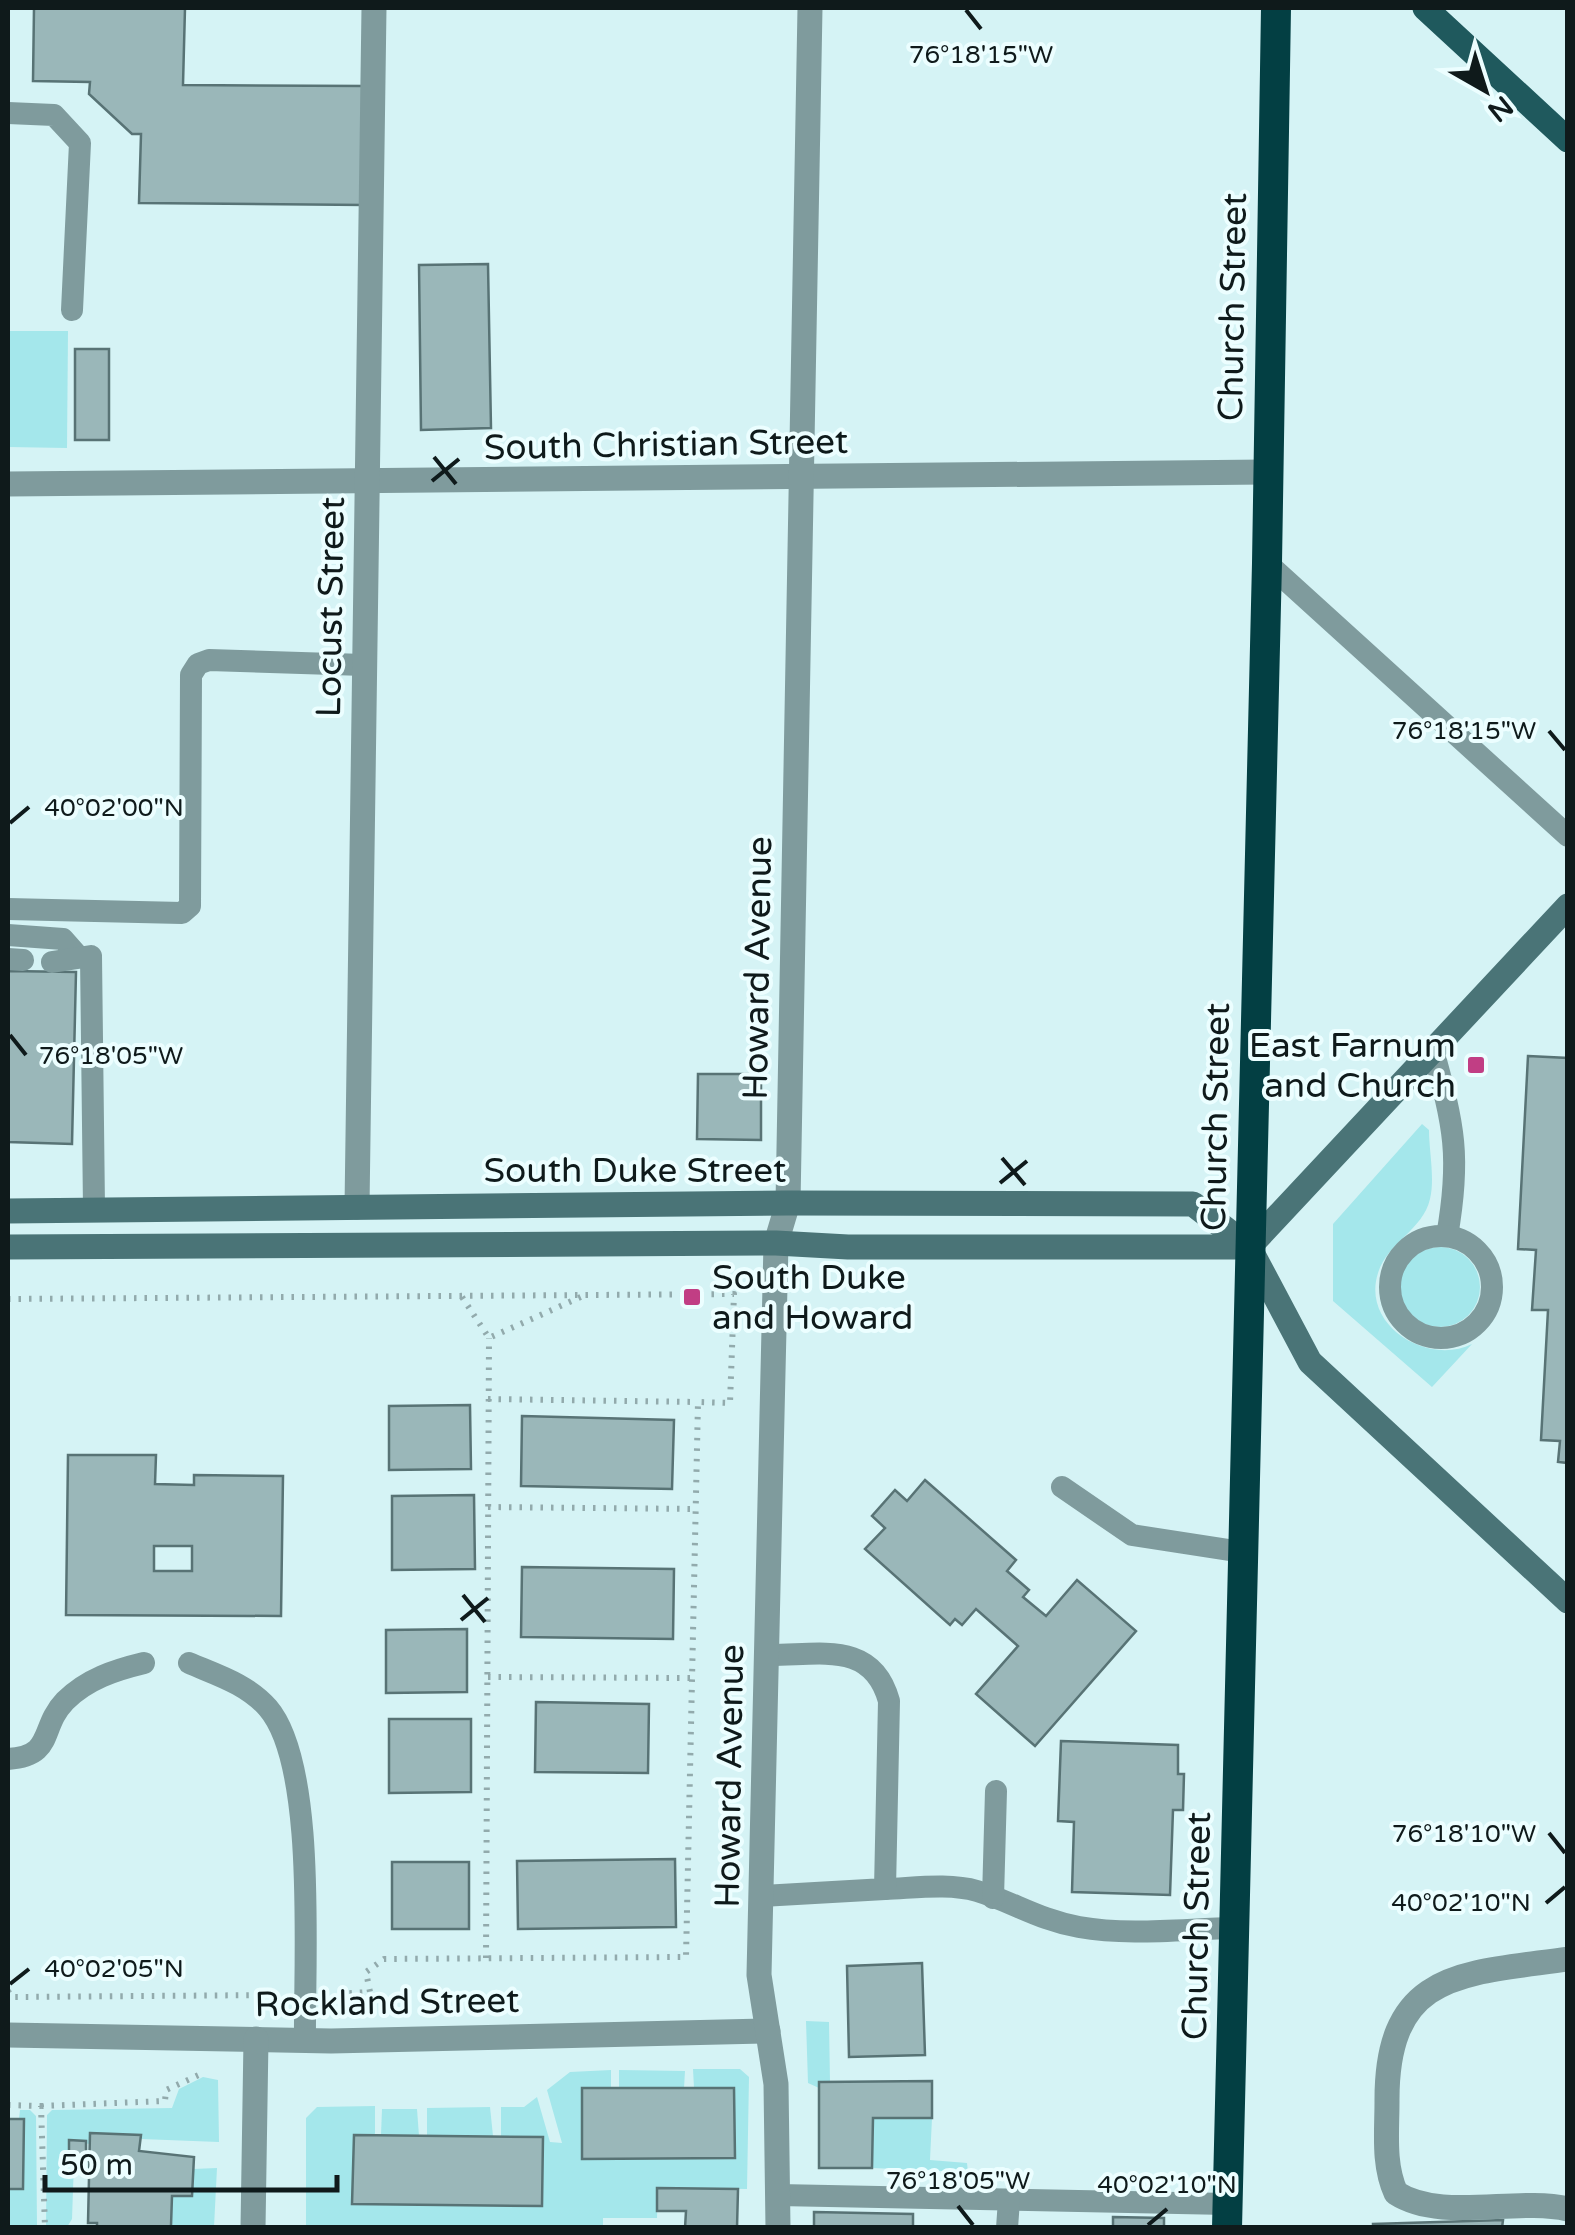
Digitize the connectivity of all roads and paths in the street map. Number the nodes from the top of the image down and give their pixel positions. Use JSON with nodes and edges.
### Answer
{"nodes":[{"id":1,"x":374,"y":8,"type":"edge"},
{"id":2,"x":810,"y":8,"type":"edge"},
{"id":3,"x":1276,"y":8,"type":"edge"},
{"id":4,"x":1425,"y":8,"type":"edge"},
{"id":5,"x":8,"y":113,"type":"edge"},
{"id":6,"x":1567,"y":139,"type":"edge"},
{"id":7,"x":72,"y":310,"type":"dead end"},
{"id":8,"x":1266,"y":472,"type":"junction"},
{"id":9,"x":801,"y":477,"type":"junction"},
{"id":10,"x":367,"y":482,"type":"junction"},
{"id":11,"x":8,"y":484,"type":"edge"},
{"id":12,"x":1267,"y":562,"type":"junction"},
{"id":13,"x":364,"y":665,"type":"junction"},
{"id":14,"x":1568,"y":836,"type":"edge"},
{"id":15,"x":8,"y":909,"type":"edge"},
{"id":16,"x":1564,"y":917,"type":"edge"},
{"id":17,"x":8,"y":935,"type":"edge"},
{"id":18,"x":84,"y":956,"type":"junction"},
{"id":19,"x":52,"y":962,"type":"dead end"},
{"id":20,"x":1433,"y":1050,"type":"junction"},
{"id":21,"x":788,"y":1203,"type":"junction"},
{"id":22,"x":356,"y":1207,"type":"junction"},
{"id":23,"x":94,"y":1208,"type":"junction"},
{"id":24,"x":8,"y":1211,"type":"edge"},
{"id":25,"x":1447,"y":1236,"type":"junction"},
{"id":26,"x":776,"y":1243,"type":"junction"},
{"id":27,"x":8,"y":1247,"type":"edge"},
{"id":28,"x":1249,"y":1247,"type":"junction"},
{"id":29,"x":587,"y":1295,"type":"junction"},
{"id":30,"x":462,"y":1296,"type":"junction"},
{"id":31,"x":8,"y":1299,"type":"edge"},
{"id":32,"x":489,"y":1338,"type":"junction"},
{"id":33,"x":488,"y":1399,"type":"junction"},
{"id":34,"x":698,"y":1402,"type":"junction"},
{"id":35,"x":1062,"y":1488,"type":"dead end"},
{"id":36,"x":488,"y":1507,"type":"junction"},
{"id":37,"x":695,"y":1509,"type":"junction"},
{"id":38,"x":1242,"y":1552,"type":"junction"},
{"id":39,"x":1568,"y":1600,"type":"edge"},
{"id":40,"x":766,"y":1656,"type":"junction"},
{"id":41,"x":144,"y":1663,"type":"dead end"},
{"id":42,"x":188,"y":1663,"type":"dead end"},
{"id":43,"x":487,"y":1677,"type":"junction"},
{"id":44,"x":692,"y":1678,"type":"junction"},
{"id":45,"x":8,"y":1759,"type":"edge"},
{"id":46,"x":996,"y":1791,"type":"dead end"},
{"id":47,"x":885,"y":1889,"type":"junction"},
{"id":48,"x":761,"y":1896,"type":"junction"},
{"id":49,"x":993,"y":1898,"type":"junction"},
{"id":50,"x":1234,"y":1928,"type":"junction"},
{"id":51,"x":486,"y":1958,"type":"junction"},
{"id":52,"x":1568,"y":1959,"type":"edge"},
{"id":53,"x":8,"y":1991,"type":"edge"},
{"id":54,"x":304,"y":1995,"type":"junction"},
{"id":55,"x":768,"y":2030,"type":"junction"},
{"id":56,"x":8,"y":2035,"type":"edge"},
{"id":57,"x":256,"y":2039,"type":"junction"},
{"id":58,"x":305,"y":2040,"type":"junction"},
{"id":59,"x":211,"y":2073,"type":"dead end"},
{"id":60,"x":8,"y":2106,"type":"edge"},
{"id":61,"x":41,"y":2106,"type":"junction"},
{"id":62,"x":778,"y":2195,"type":"junction"},
{"id":63,"x":1010,"y":2200,"type":"junction"},
{"id":64,"x":1568,"y":2209,"type":"edge"},
{"id":65,"x":1228,"y":2216,"type":"edge"},
{"id":66,"x":45,"y":2228,"type":"edge"},
{"id":67,"x":253,"y":2228,"type":"edge"},
{"id":68,"x":778,"y":2228,"type":"edge"},
{"id":69,"x":1007,"y":2228,"type":"edge"}],
"edges":[{"from":1,"to":10,"type":"street","name":"Locust Street"},
{"from":2,"to":9,"type":"street","name":"Howard Avenue"},
{"from":3,"to":8,"type":"highway","name":"Church Street"},
{"from":4,"to":6,"type":"main road"},
{"from":5,"to":7,"type":"lane"},
{"from":8,"to":9,"type":"street","name":"South Christian Street"},
{"from":8,"to":12,"type":"highway","name":"Church Street"},
{"from":9,"to":10,"type":"street","name":"South Christian Street"},
{"from":9,"to":21,"type":"street","name":"Howard Avenue"},
{"from":10,"to":11,"type":"street","name":"South Christian Street"},
{"from":10,"to":13,"type":"street","name":"Locust Street"},
{"from":12,"to":14,"type":"lane"},
{"from":12,"to":28,"type":"highway","name":"Church Street"},
{"from":13,"to":15,"type":"lane"},
{"from":13,"to":22,"type":"street","name":"Locust Street"},
{"from":16,"to":20,"type":"main road"},
{"from":17,"to":18,"type":"lane"},
{"from":18,"to":19,"type":"lane"},
{"from":18,"to":23,"type":"lane"},
{"from":20,"to":25,"type":"lane"},
{"from":20,"to":28,"type":"main road"},
{"from":21,"to":22,"type":"main road","name":"South Duke Street"},
{"from":21,"to":26,"type":"street","name":"Howard Avenue"},
{"from":21,"to":28,"type":"main road","name":"South Duke Street"},
{"from":22,"to":23,"type":"main road","name":"South Duke Street"},
{"from":23,"to":24,"type":"main road","name":"South Duke Street"},
{"from":25,"to":25,"type":"lane"},
{"from":26,"to":27,"type":"main road","name":"South Duke Street"},
{"from":26,"to":28,"type":"main road","name":"South Duke Street"},
{"from":26,"to":40,"type":"street","name":"Howard Avenue"},
{"from":28,"to":38,"type":"highway","name":"Church Street"},
{"from":28,"to":39,"type":"main road","name":"South Duke Street"},
{"from":29,"to":30,"type":"path"},
{"from":29,"to":32,"type":"path"},
{"from":29,"to":34,"type":"path"},
{"from":30,"to":31,"type":"path"},
{"from":30,"to":32,"type":"path"},
{"from":32,"to":33,"type":"path"},
{"from":33,"to":34,"type":"path"},
{"from":33,"to":36,"type":"path"},
{"from":34,"to":37,"type":"path"},
{"from":35,"to":38,"type":"lane"},
{"from":36,"to":37,"type":"path"},
{"from":36,"to":43,"type":"path"},
{"from":37,"to":44,"type":"path"},
{"from":38,"to":50,"type":"highway","name":"Church Street"},
{"from":40,"to":47,"type":"lane"},
{"from":40,"to":48,"type":"street","name":"Howard Avenue"},
{"from":41,"to":45,"type":"lane"},
{"from":42,"to":54,"type":"lane"},
{"from":43,"to":44,"type":"path"},
{"from":43,"to":51,"type":"path"},
{"from":44,"to":51,"type":"path"},
{"from":46,"to":49,"type":"lane"},
{"from":47,"to":48,"type":"lane"},
{"from":47,"to":49,"type":"lane"},
{"from":48,"to":55,"type":"street","name":"Howard Avenue"},
{"from":49,"to":50,"type":"lane"},
{"from":50,"to":65,"type":"highway","name":"Church Street"},
{"from":51,"to":54,"type":"path"},
{"from":52,"to":64,"type":"street"},
{"from":53,"to":54,"type":"path"},
{"from":54,"to":58,"type":"lane"},
{"from":55,"to":58,"type":"street","name":"Rockland Street"},
{"from":55,"to":62,"type":"street","name":"Howard Avenue"},
{"from":56,"to":57,"type":"street","name":"Rockland Street"},
{"from":57,"to":58,"type":"street","name":"Rockland Street"},
{"from":57,"to":67,"type":"street"},
{"from":59,"to":61,"type":"path"},
{"from":60,"to":61,"type":"path"},
{"from":61,"to":66,"type":"path"},
{"from":62,"to":63,"type":"lane"},
{"from":62,"to":68,"type":"street","name":"Howard Avenue"},
{"from":63,"to":65,"type":"lane"},
{"from":63,"to":69,"type":"lane"}]}
